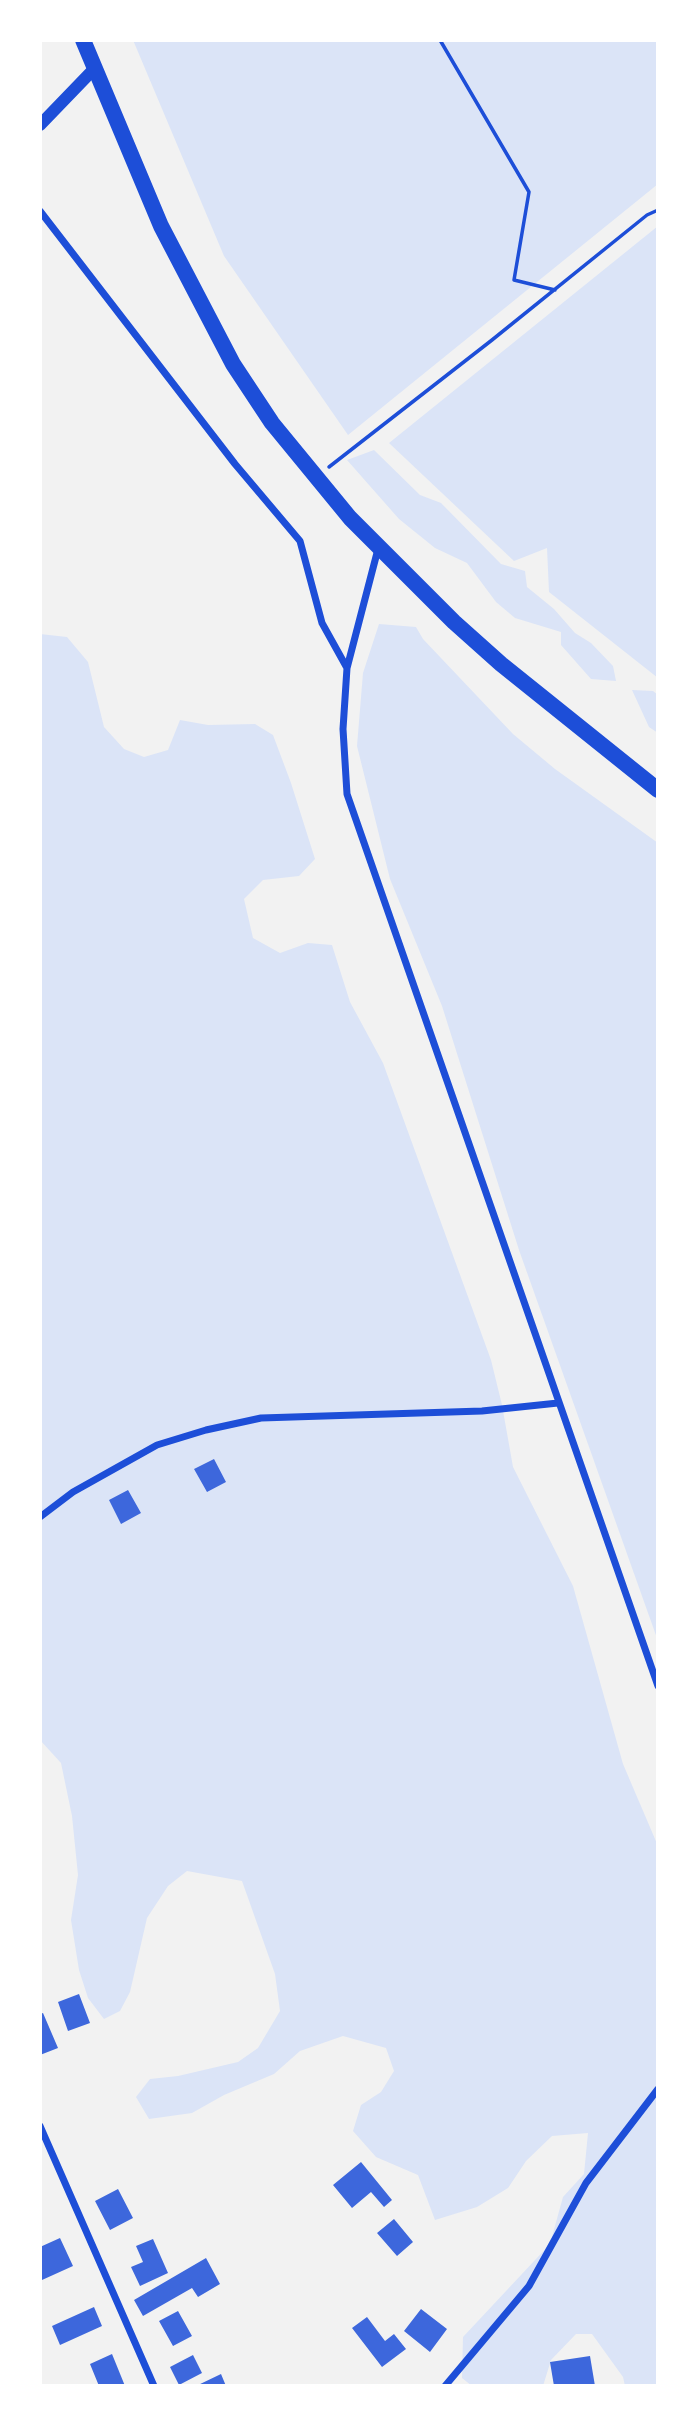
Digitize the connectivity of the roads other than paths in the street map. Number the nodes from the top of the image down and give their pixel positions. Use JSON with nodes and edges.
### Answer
{"nodes":[{"id":1,"x":83,"y":40,"type":"edge"},
{"id":2,"x":94,"y":69,"type":"junction"},
{"id":3,"x":40,"y":125,"type":"edge"},
{"id":4,"x":40,"y":211,"type":"edge"},
{"id":5,"x":378,"y":549,"type":"junction"},
{"id":6,"x":346,"y":668,"type":"junction"},
{"id":7,"x":658,"y":790,"type":"edge"},
{"id":8,"x":558,"y":1403,"type":"junction"},
{"id":9,"x":40,"y":1517,"type":"edge"},
{"id":10,"x":658,"y":1686,"type":"edge"},
{"id":11,"x":658,"y":2090,"type":"edge"},
{"id":12,"x":40,"y":2126,"type":"edge"},
{"id":13,"x":155,"y":2386,"type":"edge"},
{"id":14,"x":445,"y":2386,"type":"edge"}],
"edges":[{"from":1,"to":2,"type":"main road"},
{"from":2,"to":3,"type":"street"},
{"from":2,"to":5,"type":"main road"},
{"from":4,"to":6,"type":"street"},
{"from":5,"to":6,"type":"street"},
{"from":5,"to":7,"type":"main road"},
{"from":6,"to":8,"type":"street"},
{"from":8,"to":9,"type":"street"},
{"from":8,"to":10,"type":"street"},
{"from":11,"to":14,"type":"street"},
{"from":12,"to":13,"type":"street"}]}
